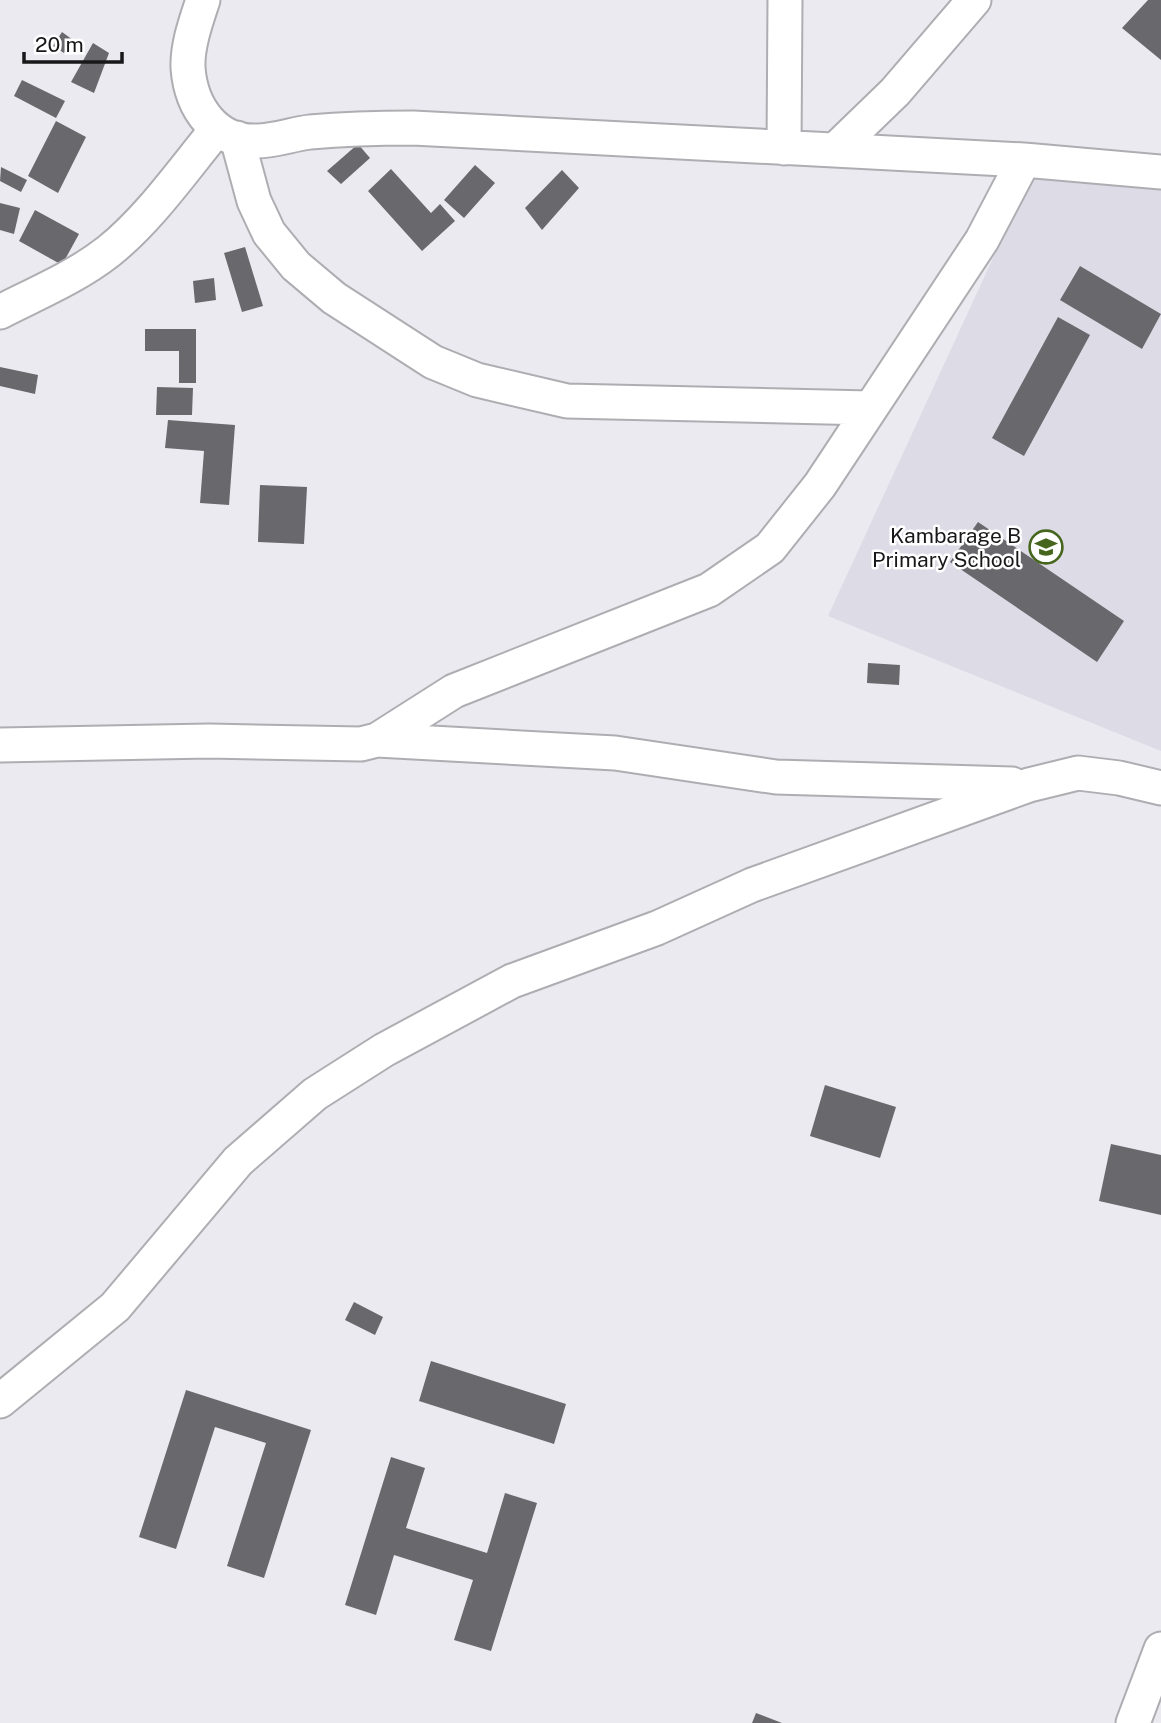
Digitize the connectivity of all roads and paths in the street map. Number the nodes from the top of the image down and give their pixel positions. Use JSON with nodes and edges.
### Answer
{"nodes":[{"id":1,"x":203,"y":0,"type":"edge"},
{"id":2,"x":785,"y":0,"type":"edge"},
{"id":3,"x":974,"y":0,"type":"edge"},
{"id":4,"x":227,"y":134,"type":"junction"},
{"id":5,"x":784,"y":148,"type":"junction"},
{"id":6,"x":835,"y":150,"type":"junction"},
{"id":7,"x":1024,"y":160,"type":"junction"},
{"id":8,"x":1161,"y":172,"type":"edge"},
{"id":9,"x":0,"y":312,"type":"edge"},
{"id":10,"x":870,"y":408,"type":"junction"},
{"id":11,"x":377,"y":740,"type":"junction"},
{"id":12,"x":0,"y":745,"type":"edge"},
{"id":13,"x":1029,"y":785,"type":"junction"},
{"id":14,"x":1161,"y":788,"type":"edge"},
{"id":15,"x":0,"y":1401,"type":"edge"},
{"id":16,"x":1161,"y":1649,"type":"edge"},
{"id":17,"x":1133,"y":1723,"type":"edge"}],
"edges":[{"from":1,"to":4,"type":"street"},
{"from":2,"to":5,"type":"street"},
{"from":3,"to":6,"type":"street"},
{"from":4,"to":5,"type":"street"},
{"from":4,"to":9,"type":"street"},
{"from":4,"to":10,"type":"street"},
{"from":5,"to":6,"type":"street"},
{"from":6,"to":7,"type":"street"},
{"from":7,"to":8,"type":"street"},
{"from":7,"to":10,"type":"street"},
{"from":10,"to":11,"type":"street"},
{"from":11,"to":12,"type":"street"},
{"from":11,"to":13,"type":"street"},
{"from":13,"to":14,"type":"street"},
{"from":13,"to":15,"type":"street"},
{"from":16,"to":17,"type":"street"}]}
